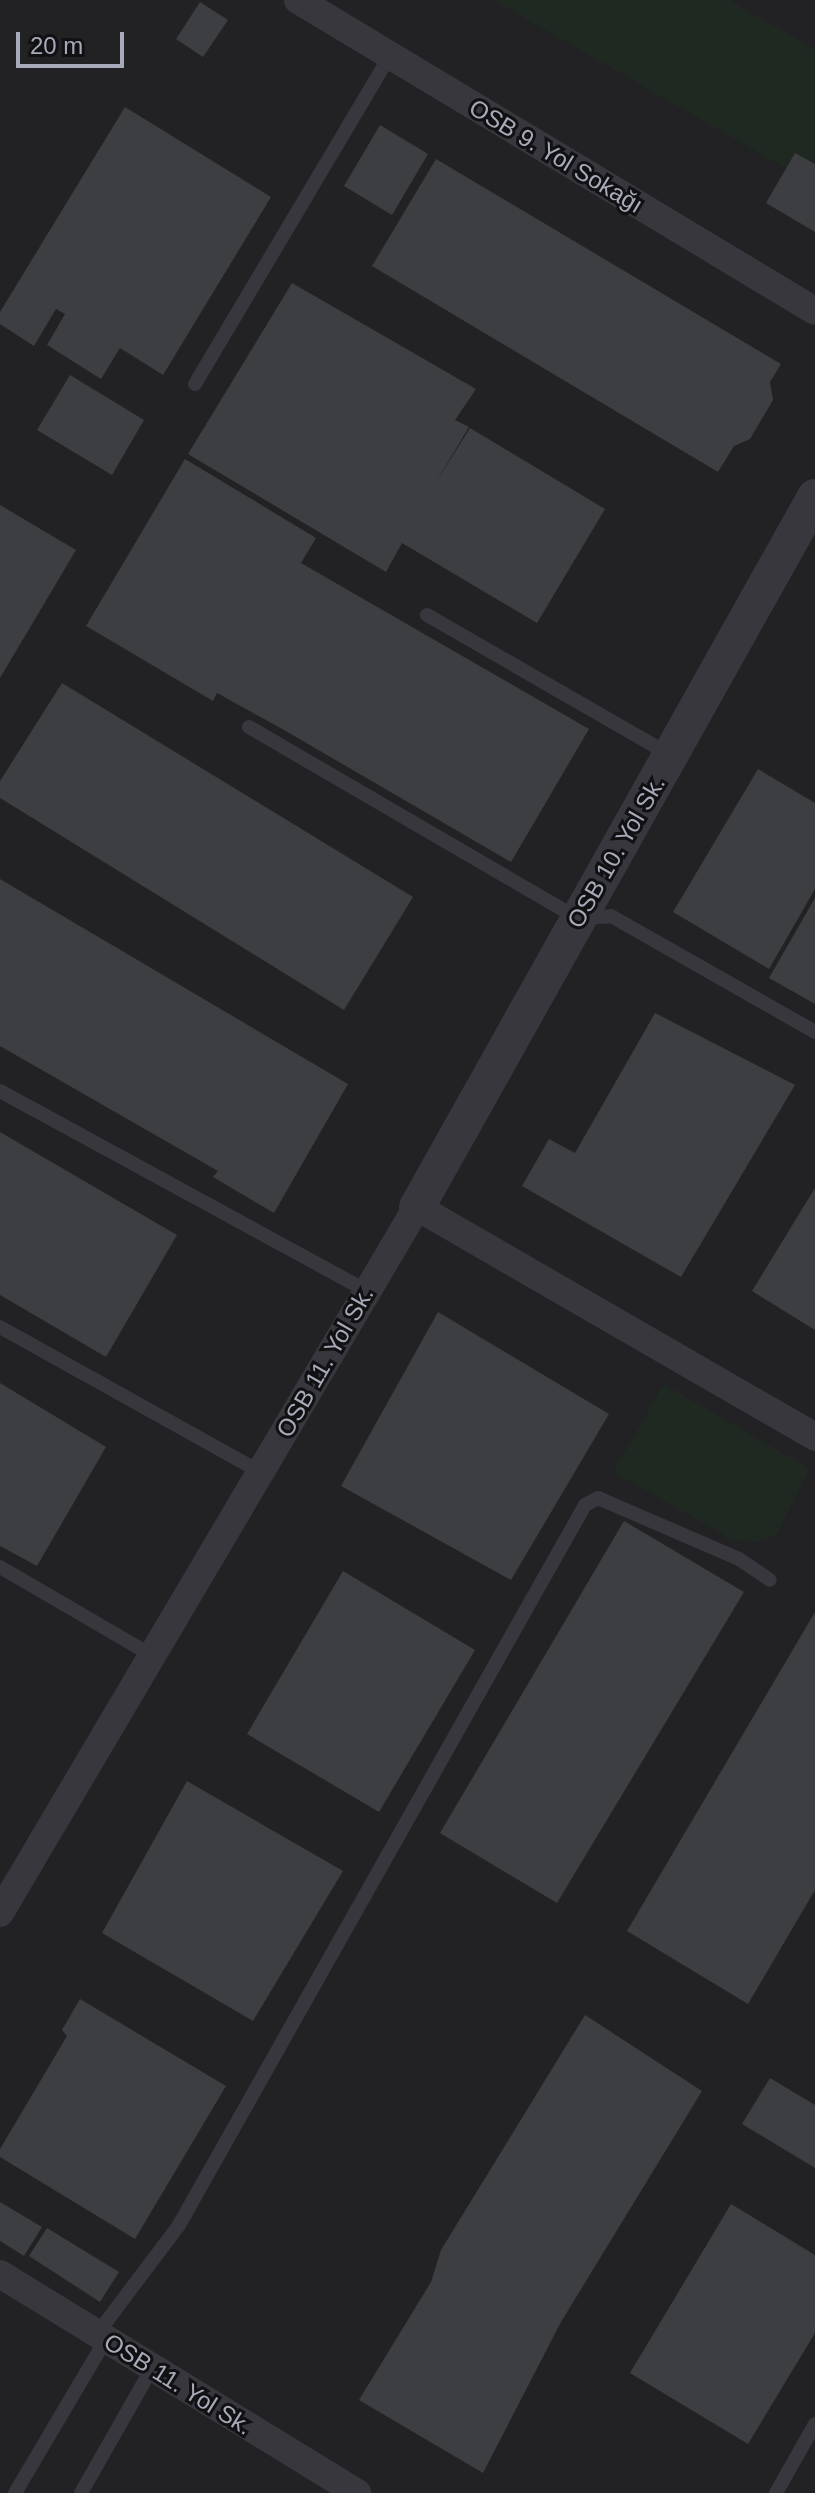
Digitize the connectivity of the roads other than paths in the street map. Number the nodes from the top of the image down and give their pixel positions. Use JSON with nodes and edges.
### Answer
{"nodes":[{"id":1,"x":298,"y":0,"type":"edge"},
{"id":2,"x":390,"y":56,"type":"junction"},
{"id":3,"x":815,"y":311,"type":"edge"},
{"id":4,"x":195,"y":384,"type":"dead end"},
{"id":5,"x":811,"y":513,"type":"edge"},
{"id":6,"x":427,"y":615,"type":"dead end"},
{"id":7,"x":249,"y":727,"type":"dead end"},
{"id":8,"x":671,"y":755,"type":"junction"},
{"id":9,"x":577,"y":918,"type":"junction"},
{"id":10,"x":815,"y":1032,"type":"edge"},
{"id":11,"x":0,"y":1091,"type":"edge"},
{"id":12,"x":417,"y":1207,"type":"junction"},
{"id":13,"x":367,"y":1291,"type":"junction"},
{"id":14,"x":0,"y":1327,"type":"edge"},
{"id":15,"x":815,"y":1437,"type":"edge"},
{"id":16,"x":261,"y":1472,"type":"junction"},
{"id":17,"x":0,"y":1567,"type":"edge"},
{"id":18,"x":770,"y":1580,"type":"dead end"},
{"id":19,"x":153,"y":1656,"type":"junction"},
{"id":20,"x":0,"y":1913,"type":"edge"},
{"id":21,"x":0,"y":2274,"type":"edge"},
{"id":22,"x":101,"y":2336,"type":"junction"},
{"id":23,"x":152,"y":2368,"type":"junction"},
{"id":24,"x":815,"y":2424,"type":"edge"},
{"id":25,"x":15,"y":2493,"type":"edge"},
{"id":26,"x":81,"y":2493,"type":"edge"},
{"id":27,"x":357,"y":2493,"type":"edge"},
{"id":28,"x":776,"y":2493,"type":"edge"}],
"edges":[{"from":1,"to":2,"type":"street","name":"OSB 9. Yol Sokağı"},
{"from":2,"to":3,"type":"street","name":"OSB 9. Yol Sokağı"},
{"from":2,"to":4,"type":"lane"},
{"from":5,"to":8,"type":"street","name":"OSB 10. Yol Sk."},
{"from":6,"to":8,"type":"lane"},
{"from":7,"to":9,"type":"lane"},
{"from":8,"to":9,"type":"street","name":"OSB 10. Yol Sk."},
{"from":9,"to":10,"type":"lane"},
{"from":9,"to":12,"type":"street","name":"OSB 10. Yol Sk."},
{"from":11,"to":13,"type":"lane"},
{"from":12,"to":13,"type":"street","name":"OSB 11. Yol Sk."},
{"from":12,"to":15,"type":"street"},
{"from":13,"to":16,"type":"street","name":"OSB 11. Yol Sk."},
{"from":14,"to":16,"type":"lane"},
{"from":16,"to":19,"type":"street","name":"OSB 11. Yol Sk."},
{"from":17,"to":19,"type":"lane"},
{"from":18,"to":22,"type":"lane"},
{"from":19,"to":20,"type":"street","name":"OSB 11. Yol Sk."},
{"from":21,"to":22,"type":"street","name":"OSB 11. Yol Sk."},
{"from":22,"to":23,"type":"street","name":"OSB 11. Yol Sk."},
{"from":22,"to":25,"type":"lane"},
{"from":23,"to":26,"type":"lane"},
{"from":23,"to":27,"type":"street","name":"OSB 11. Yol Sk."},
{"from":24,"to":28,"type":"lane"}]}
